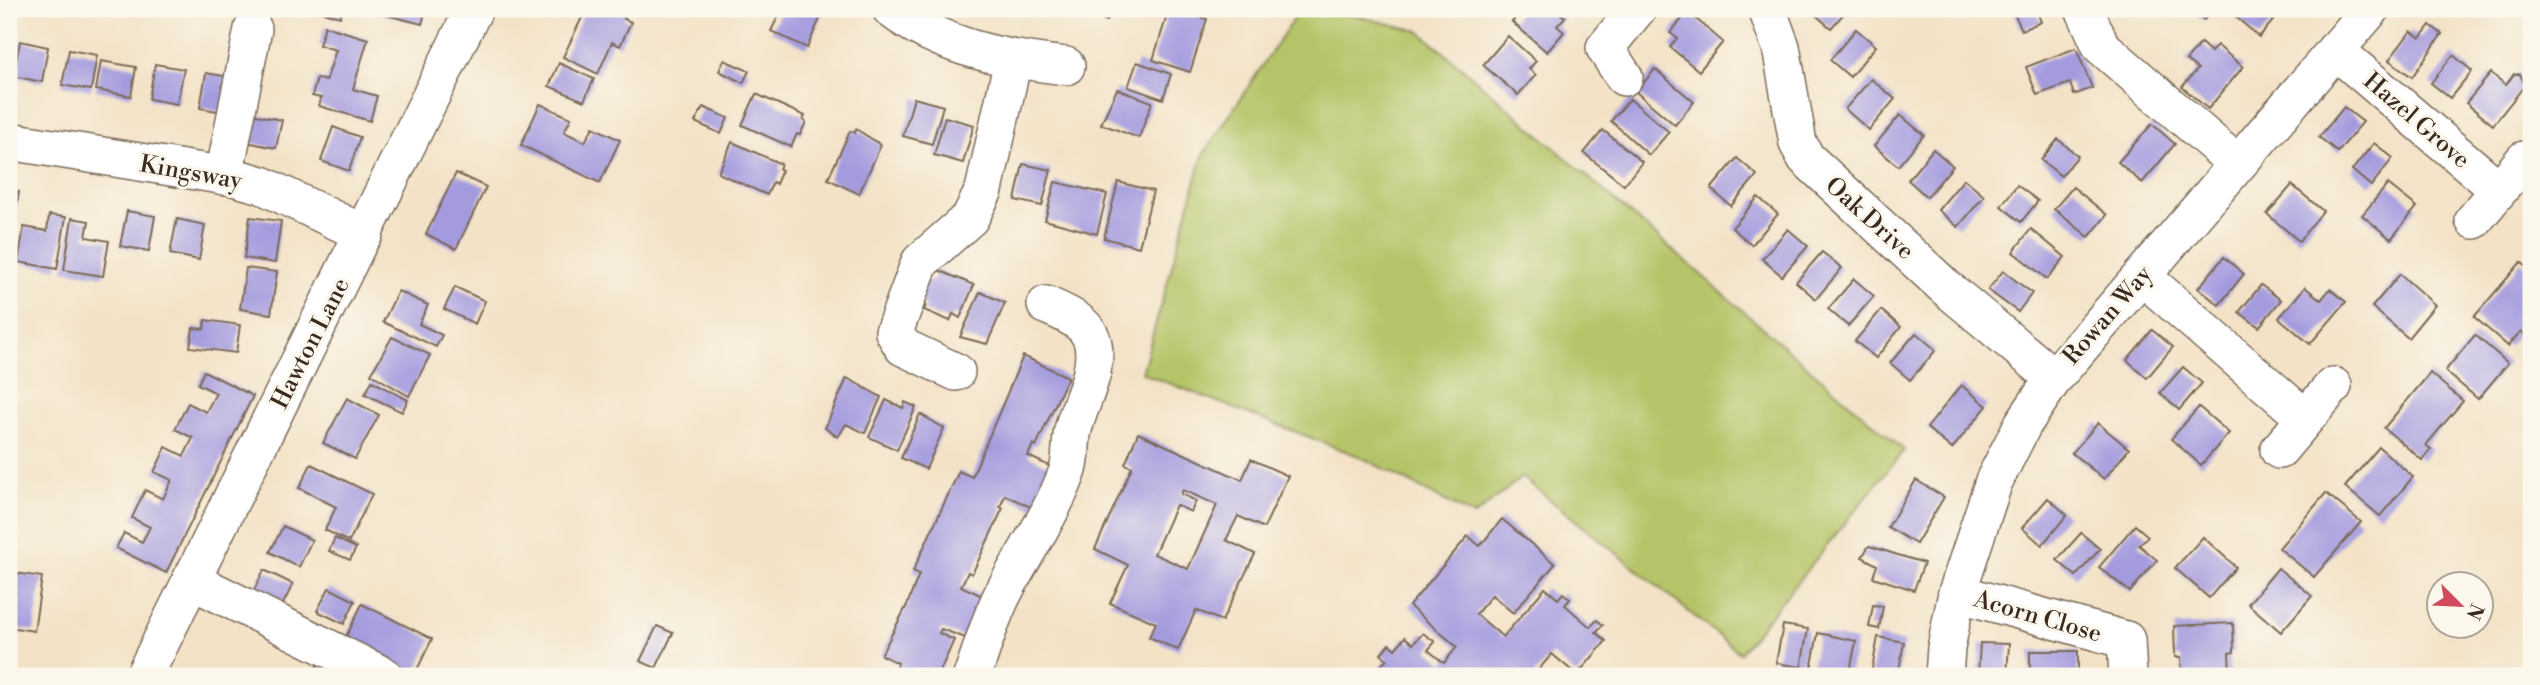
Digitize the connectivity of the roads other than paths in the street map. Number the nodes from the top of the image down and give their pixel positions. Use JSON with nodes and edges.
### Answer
{"nodes":[{"id":1,"x":474,"y":9,"type":"edge"},
{"id":2,"x":891,"y":9,"type":"edge"},
{"id":3,"x":1637,"y":9,"type":"edge"},
{"id":4,"x":1767,"y":9,"type":"edge"},
{"id":5,"x":2084,"y":9,"type":"edge"},
{"id":6,"x":2371,"y":9,"type":"edge"},
{"id":7,"x":253,"y":29,"type":"dead end"},
{"id":8,"x":2335,"y":50,"type":"junction"},
{"id":9,"x":1602,"y":57,"type":"dead end"},
{"id":10,"x":1013,"y":60,"type":"junction"},
{"id":11,"x":1066,"y":66,"type":"dead end"},
{"id":12,"x":9,"y":141,"type":"edge"},
{"id":13,"x":2524,"y":160,"type":"dead end"},
{"id":14,"x":2236,"y":163,"type":"junction"},
{"id":15,"x":224,"y":176,"type":"junction"},
{"id":16,"x":2498,"y":190,"type":"junction"},
{"id":17,"x":2474,"y":220,"type":"dead end"},
{"id":18,"x":364,"y":234,"type":"junction"},
{"id":19,"x":2142,"y":276,"type":"junction"},
{"id":20,"x":1046,"y":305,"type":"dead end"},
{"id":21,"x":956,"y":372,"type":"dead end"},
{"id":22,"x":2054,"y":378,"type":"junction"},
{"id":23,"x":2333,"y":386,"type":"dead end"},
{"id":24,"x":2305,"y":418,"type":"junction"},
{"id":25,"x":2279,"y":450,"type":"dead end"},
{"id":26,"x":191,"y":580,"type":"junction"},
{"id":27,"x":1957,"y":593,"type":"junction"},
{"id":28,"x":144,"y":676,"type":"edge"},
{"id":29,"x":384,"y":676,"type":"edge"},
{"id":30,"x":972,"y":676,"type":"edge"},
{"id":31,"x":1944,"y":676,"type":"edge"},
{"id":32,"x":2128,"y":676,"type":"edge"}],
"edges":[{"from":1,"to":18,"type":"street","name":"Hawton Lane"},
{"from":2,"to":10,"type":"street"},
{"from":3,"to":9,"type":"street"},
{"from":4,"to":22,"type":"street","name":"Oak Drive"},
{"from":5,"to":14,"type":"street"},
{"from":6,"to":8,"type":"street","name":"Rowan Way"},
{"from":7,"to":15,"type":"street"},
{"from":8,"to":14,"type":"street","name":"Rowan Way"},
{"from":8,"to":16,"type":"street","name":"Hazel Grove"},
{"from":10,"to":11,"type":"street"},
{"from":10,"to":21,"type":"street"},
{"from":12,"to":15,"type":"street","name":"Kingsway"},
{"from":13,"to":16,"type":"street"},
{"from":14,"to":19,"type":"street","name":"Rowan Way"},
{"from":15,"to":18,"type":"street","name":"Kingsway"},
{"from":16,"to":17,"type":"street"},
{"from":18,"to":26,"type":"street","name":"Hawton Lane"},
{"from":19,"to":22,"type":"street","name":"Rowan Way"},
{"from":19,"to":24,"type":"street"},
{"from":20,"to":30,"type":"street"},
{"from":22,"to":27,"type":"street","name":"Rowan Way"},
{"from":23,"to":24,"type":"street"},
{"from":24,"to":25,"type":"street"},
{"from":26,"to":28,"type":"street","name":"Hawton Lane"},
{"from":26,"to":29,"type":"street"},
{"from":27,"to":31,"type":"street","name":"Rowan Way"},
{"from":27,"to":32,"type":"street","name":"Acorn Close"}]}
